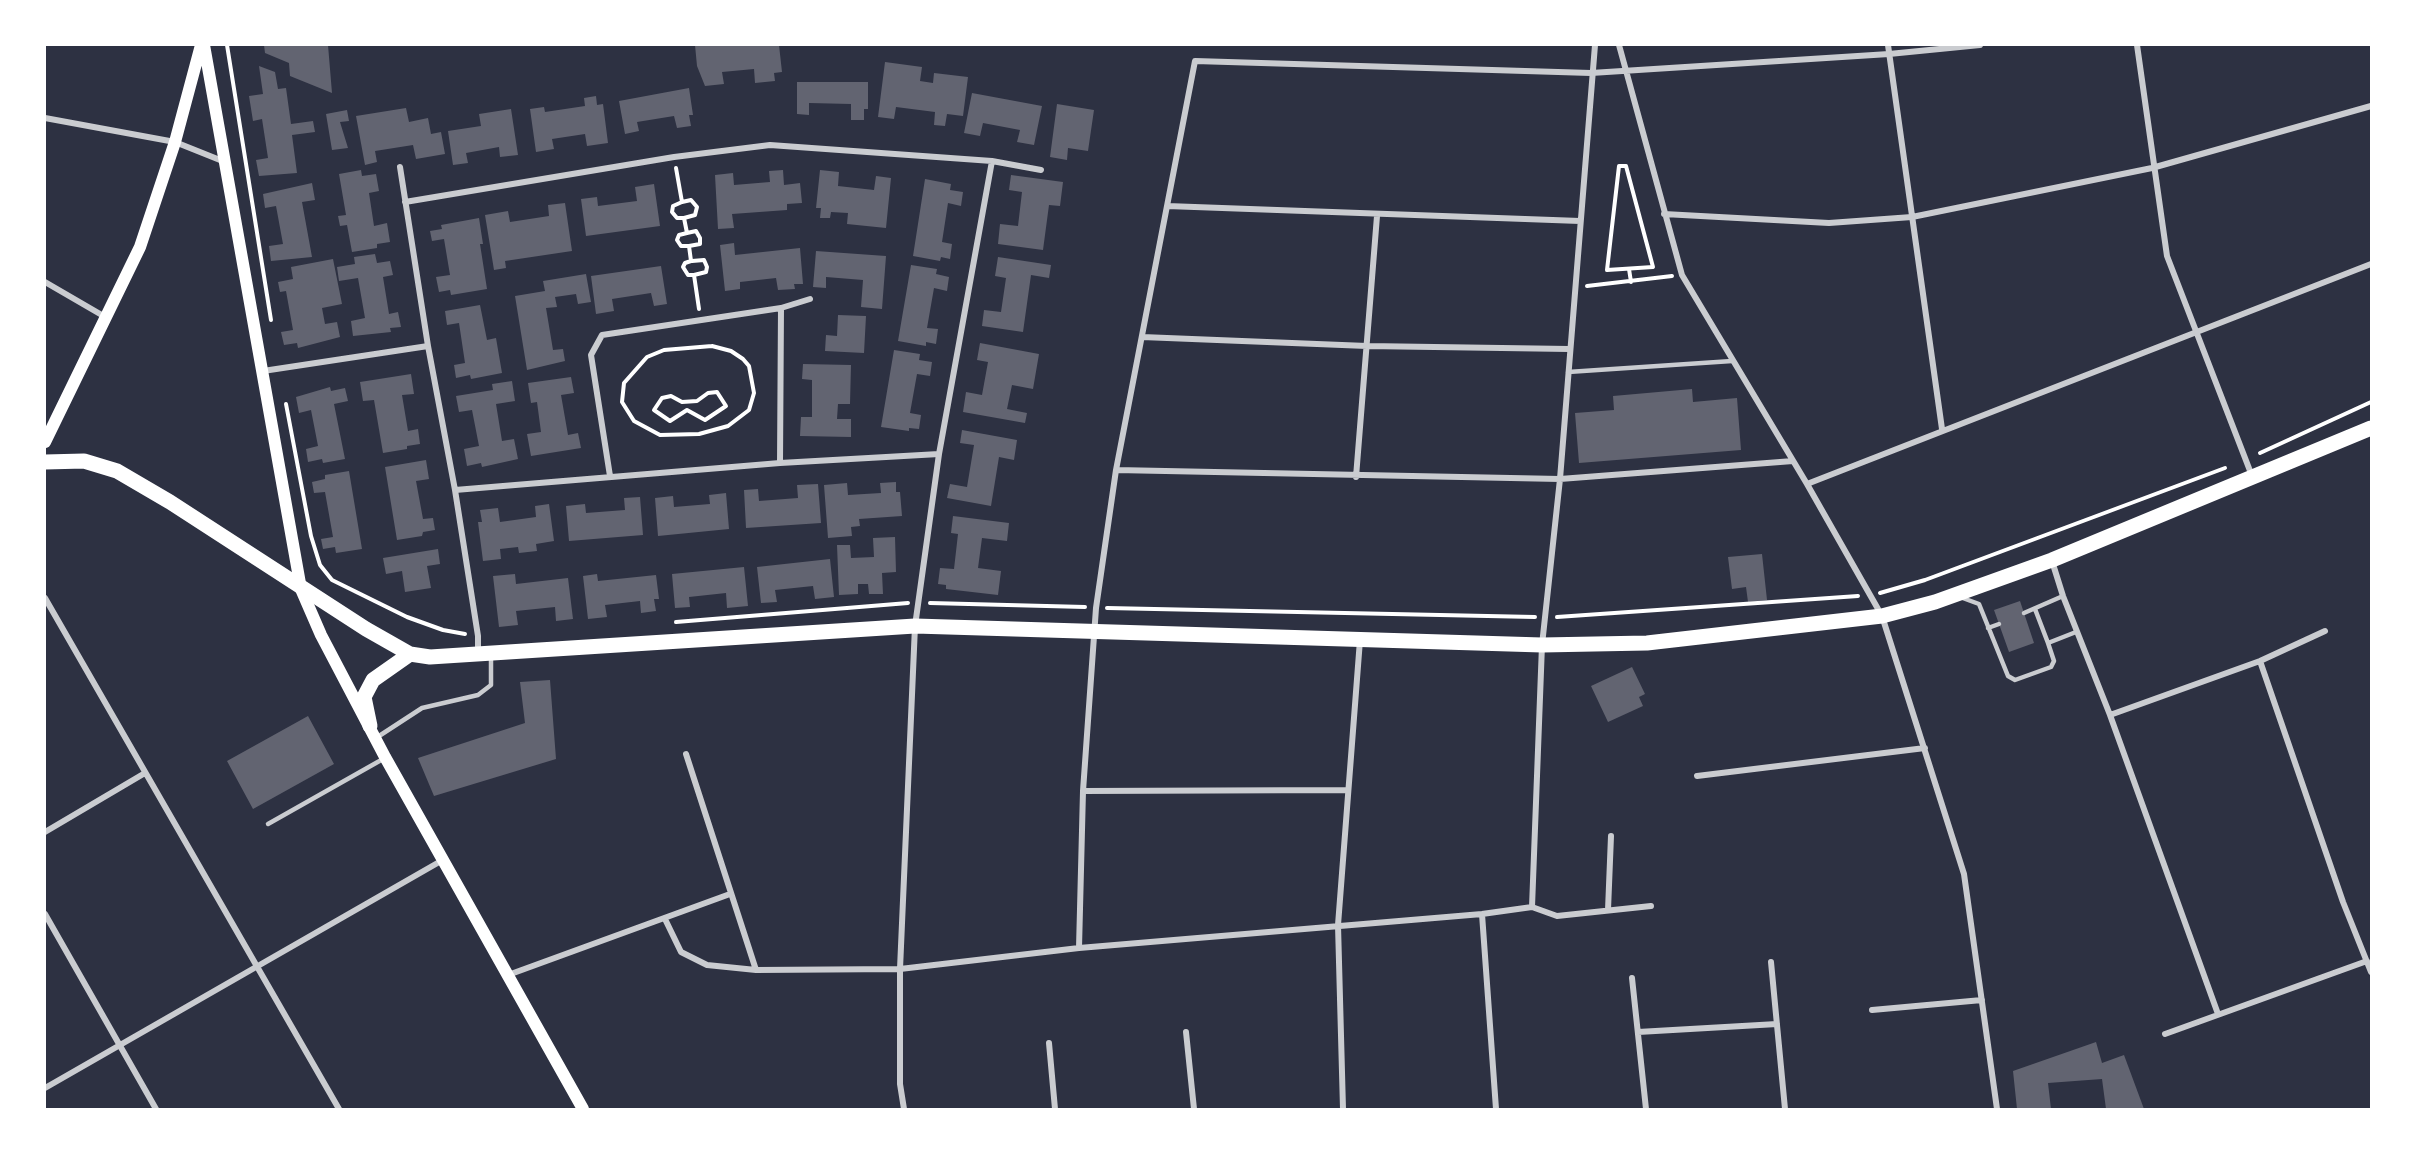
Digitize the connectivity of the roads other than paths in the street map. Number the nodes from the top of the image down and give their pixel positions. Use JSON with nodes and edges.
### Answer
{"nodes":[{"id":1,"x":203,"y":45,"type":"edge"},
{"id":2,"x":1595,"y":45,"type":"edge"},
{"id":3,"x":1619,"y":45,"type":"edge"},
{"id":4,"x":1888,"y":45,"type":"edge"},
{"id":5,"x":1980,"y":45,"type":"edge"},
{"id":6,"x":2137,"y":45,"type":"edge"},
{"id":7,"x":1889,"y":54,"type":"junction"},
{"id":8,"x":1626,"y":70,"type":"junction"},
{"id":9,"x":1592,"y":73,"type":"junction"},
{"id":10,"x":2371,"y":106,"type":"edge"},
{"id":11,"x":45,"y":118,"type":"edge"},
{"id":12,"x":175,"y":142,"type":"junction"},
{"id":13,"x":992,"y":161,"type":"junction"},
{"id":14,"x":225,"y":162,"type":"junction"},
{"id":15,"x":400,"y":168,"type":"dead end"},
{"id":16,"x":2152,"y":168,"type":"junction"},
{"id":17,"x":1041,"y":170,"type":"dead end"},
{"id":18,"x":405,"y":202,"type":"junction"},
{"id":19,"x":1167,"y":206,"type":"junction"},
{"id":20,"x":1664,"y":214,"type":"junction"},
{"id":21,"x":1377,"y":216,"type":"junction"},
{"id":22,"x":1912,"y":217,"type":"junction"},
{"id":23,"x":1580,"y":221,"type":"junction"},
{"id":24,"x":2371,"y":264,"type":"edge"},
{"id":25,"x":45,"y":282,"type":"edge"},
{"id":26,"x":810,"y":299,"type":"dead end"},
{"id":27,"x":781,"y":308,"type":"junction"},
{"id":28,"x":108,"y":318,"type":"junction"},
{"id":29,"x":2197,"y":332,"type":"junction"},
{"id":30,"x":1142,"y":337,"type":"junction"},
{"id":31,"x":428,"y":346,"type":"junction"},
{"id":32,"x":1367,"y":346,"type":"junction"},
{"id":33,"x":1569,"y":349,"type":"junction"},
{"id":34,"x":1732,"y":361,"type":"junction"},
{"id":35,"x":262,"y":371,"type":"junction"},
{"id":36,"x":1568,"y":372,"type":"junction"},
{"id":37,"x":2371,"y":428,"type":"edge"},
{"id":38,"x":1942,"y":429,"type":"junction"},
{"id":39,"x":45,"y":442,"type":"edge"},
{"id":40,"x":939,"y":454,"type":"junction"},
{"id":41,"x":1793,"y":461,"type":"junction"},
{"id":42,"x":45,"y":462,"type":"edge"},
{"id":43,"x":780,"y":463,"type":"junction"},
{"id":44,"x":1116,"y":470,"type":"junction"},
{"id":45,"x":610,"y":476,"type":"junction"},
{"id":46,"x":1356,"y":477,"type":"junction"},
{"id":47,"x":2253,"y":477,"type":"junction"},
{"id":48,"x":1560,"y":479,"type":"junction"},
{"id":49,"x":1807,"y":484,"type":"junction"},
{"id":50,"x":455,"y":490,"type":"junction"},
{"id":51,"x":2052,"y":560,"type":"junction"},
{"id":52,"x":301,"y":589,"type":"junction"},
{"id":53,"x":1954,"y":595,"type":"junction"},
{"id":54,"x":2063,"y":596,"type":"junction"},
{"id":55,"x":45,"y":598,"type":"edge"},
{"id":56,"x":2035,"y":609,"type":"junction"},
{"id":57,"x":2024,"y":614,"type":"dead end"},
{"id":58,"x":1882,"y":616,"type":"junction"},
{"id":59,"x":1999,"y":624,"type":"dead end"},
{"id":60,"x":915,"y":626,"type":"junction"},
{"id":61,"x":1988,"y":628,"type":"junction"},
{"id":62,"x":2325,"y":631,"type":"dead end"},
{"id":63,"x":1095,"y":632,"type":"junction"},
{"id":64,"x":2076,"y":632,"type":"junction"},
{"id":65,"x":1360,"y":638,"type":"junction"},
{"id":66,"x":2048,"y":643,"type":"junction"},
{"id":67,"x":1542,"y":645,"type":"junction"},
{"id":68,"x":410,"y":654,"type":"junction"},
{"id":69,"x":485,"y":655,"type":"junction"},
{"id":70,"x":2260,"y":661,"type":"junction"},
{"id":71,"x":2110,"y":715,"type":"junction"},
{"id":72,"x":373,"y":732,"type":"junction"},
{"id":73,"x":1925,"y":748,"type":"junction"},
{"id":74,"x":686,"y":754,"type":"dead end"},
{"id":75,"x":385,"y":758,"type":"junction"},
{"id":76,"x":145,"y":773,"type":"junction"},
{"id":77,"x":1697,"y":776,"type":"dead end"},
{"id":78,"x":1348,"y":790,"type":"junction"},
{"id":79,"x":1083,"y":791,"type":"junction"},
{"id":80,"x":268,"y":824,"type":"dead end"},
{"id":81,"x":45,"y":832,"type":"edge"},
{"id":82,"x":1611,"y":836,"type":"dead end"},
{"id":83,"x":441,"y":861,"type":"junction"},
{"id":84,"x":730,"y":894,"type":"junction"},
{"id":85,"x":1651,"y":906,"type":"dead end"},
{"id":86,"x":1532,"y":908,"type":"junction"},
{"id":87,"x":1608,"y":910,"type":"junction"},
{"id":88,"x":45,"y":914,"type":"edge"},
{"id":89,"x":1482,"y":914,"type":"junction"},
{"id":90,"x":665,"y":919,"type":"junction"},
{"id":91,"x":1338,"y":925,"type":"junction"},
{"id":92,"x":1079,"y":948,"type":"junction"},
{"id":93,"x":2367,"y":961,"type":"junction"},
{"id":94,"x":1771,"y":962,"type":"dead end"},
{"id":95,"x":258,"y":965,"type":"junction"},
{"id":96,"x":900,"y":969,"type":"junction"},
{"id":97,"x":756,"y":970,"type":"junction"},
{"id":98,"x":2371,"y":972,"type":"edge"},
{"id":99,"x":507,"y":975,"type":"junction"},
{"id":100,"x":1632,"y":978,"type":"dead end"},
{"id":101,"x":1982,"y":1000,"type":"junction"},
{"id":102,"x":1872,"y":1010,"type":"dead end"},
{"id":103,"x":2218,"y":1014,"type":"junction"},
{"id":104,"x":1777,"y":1024,"type":"junction"},
{"id":105,"x":1186,"y":1032,"type":"dead end"},
{"id":106,"x":1638,"y":1032,"type":"junction"},
{"id":107,"x":2165,"y":1034,"type":"dead end"},
{"id":108,"x":1049,"y":1043,"type":"dead end"},
{"id":109,"x":120,"y":1045,"type":"junction"},
{"id":110,"x":45,"y":1088,"type":"edge"},
{"id":111,"x":156,"y":1109,"type":"edge"},
{"id":112,"x":339,"y":1109,"type":"edge"},
{"id":113,"x":583,"y":1109,"type":"edge"},
{"id":114,"x":904,"y":1109,"type":"edge"},
{"id":115,"x":1055,"y":1109,"type":"edge"},
{"id":116,"x":1194,"y":1109,"type":"edge"},
{"id":117,"x":1343,"y":1109,"type":"edge"},
{"id":118,"x":1496,"y":1109,"type":"edge"},
{"id":119,"x":1646,"y":1109,"type":"edge"},
{"id":120,"x":1785,"y":1109,"type":"edge"},
{"id":121,"x":1997,"y":1109,"type":"edge"}],
"edges":[{"from":1,"to":12,"type":"main road"},
{"from":1,"to":14,"type":"main road"},
{"from":2,"to":9,"type":"street"},
{"from":3,"to":8,"type":"street"},
{"from":4,"to":7,"type":"street"},
{"from":5,"to":7,"type":"street"},
{"from":6,"to":16,"type":"street"},
{"from":7,"to":8,"type":"street"},
{"from":7,"to":22,"type":"street"},
{"from":8,"to":9,"type":"street"},
{"from":8,"to":20,"type":"street"},
{"from":9,"to":19,"type":"street"},
{"from":9,"to":23,"type":"street"},
{"from":10,"to":16,"type":"street"},
{"from":11,"to":12,"type":"street"},
{"from":12,"to":14,"type":"street"},
{"from":12,"to":28,"type":"main road"},
{"from":13,"to":17,"type":"street"},
{"from":13,"to":18,"type":"street"},
{"from":13,"to":40,"type":"street"},
{"from":14,"to":35,"type":"main road"},
{"from":15,"to":18,"type":"street"},
{"from":16,"to":22,"type":"street"},
{"from":16,"to":29,"type":"street"},
{"from":18,"to":31,"type":"street"},
{"from":19,"to":21,"type":"street"},
{"from":19,"to":30,"type":"street"},
{"from":20,"to":22,"type":"street"},
{"from":20,"to":34,"type":"street"},
{"from":21,"to":23,"type":"street"},
{"from":21,"to":32,"type":"street"},
{"from":22,"to":38,"type":"street"},
{"from":23,"to":33,"type":"street"},
{"from":24,"to":29,"type":"street"},
{"from":25,"to":28,"type":"street"},
{"from":26,"to":27,"type":"street"},
{"from":27,"to":43,"type":"street"},
{"from":27,"to":45,"type":"street"},
{"from":28,"to":39,"type":"main road"},
{"from":29,"to":38,"type":"street"},
{"from":29,"to":47,"type":"street"},
{"from":30,"to":32,"type":"street"},
{"from":30,"to":44,"type":"street"},
{"from":31,"to":35,"type":"street"},
{"from":31,"to":50,"type":"street"},
{"from":32,"to":33,"type":"street"},
{"from":32,"to":46,"type":"street"},
{"from":33,"to":36,"type":"street"},
{"from":34,"to":36,"type":"lane"},
{"from":34,"to":41,"type":"street"},
{"from":35,"to":52,"type":"main road"},
{"from":36,"to":48,"type":"street"},
{"from":37,"to":47,"type":"main road"},
{"from":38,"to":49,"type":"street"},
{"from":40,"to":43,"type":"street"},
{"from":40,"to":60,"type":"street"},
{"from":41,"to":48,"type":"street"},
{"from":41,"to":49,"type":"street"},
{"from":42,"to":52,"type":"main road"},
{"from":43,"to":45,"type":"street"},
{"from":44,"to":46,"type":"street"},
{"from":44,"to":63,"type":"street"},
{"from":45,"to":50,"type":"street"},
{"from":46,"to":48,"type":"street"},
{"from":47,"to":51,"type":"main road"},
{"from":48,"to":67,"type":"street"},
{"from":49,"to":58,"type":"street"},
{"from":50,"to":69,"type":"street"},
{"from":51,"to":53,"type":"main road"},
{"from":51,"to":54,"type":"street"},
{"from":52,"to":68,"type":"main road"},
{"from":52,"to":72,"type":"main road"},
{"from":53,"to":58,"type":"main road"},
{"from":53,"to":61,"type":"lane"},
{"from":54,"to":56,"type":"lane"},
{"from":54,"to":64,"type":"street"},
{"from":55,"to":76,"type":"street"},
{"from":56,"to":57,"type":"lane"},
{"from":56,"to":66,"type":"lane"},
{"from":58,"to":67,"type":"main road"},
{"from":58,"to":73,"type":"street"},
{"from":59,"to":61,"type":"lane"},
{"from":60,"to":63,"type":"main road"},
{"from":60,"to":69,"type":"main road"},
{"from":60,"to":96,"type":"street"},
{"from":61,"to":66,"type":"lane"},
{"from":62,"to":70,"type":"street"},
{"from":63,"to":65,"type":"main road"},
{"from":63,"to":79,"type":"street"},
{"from":64,"to":66,"type":"lane"},
{"from":64,"to":71,"type":"street"},
{"from":65,"to":67,"type":"main road"},
{"from":65,"to":78,"type":"street"},
{"from":67,"to":86,"type":"street"},
{"from":68,"to":69,"type":"main road"},
{"from":68,"to":72,"type":"main road"},
{"from":69,"to":72,"type":"lane"},
{"from":70,"to":71,"type":"street"},
{"from":70,"to":93,"type":"street"},
{"from":71,"to":103,"type":"street"},
{"from":72,"to":75,"type":"main road"},
{"from":73,"to":77,"type":"street"},
{"from":73,"to":101,"type":"street"},
{"from":74,"to":84,"type":"street"},
{"from":75,"to":80,"type":"lane"},
{"from":75,"to":83,"type":"main road"},
{"from":76,"to":81,"type":"street"},
{"from":76,"to":95,"type":"street"},
{"from":78,"to":79,"type":"street"},
{"from":78,"to":91,"type":"street"},
{"from":79,"to":92,"type":"street"},
{"from":82,"to":87,"type":"street"},
{"from":83,"to":95,"type":"street"},
{"from":83,"to":99,"type":"main road"},
{"from":84,"to":90,"type":"street"},
{"from":84,"to":97,"type":"street"},
{"from":85,"to":87,"type":"street"},
{"from":86,"to":87,"type":"street"},
{"from":86,"to":89,"type":"street"},
{"from":88,"to":109,"type":"street"},
{"from":89,"to":91,"type":"street"},
{"from":89,"to":118,"type":"street"},
{"from":90,"to":97,"type":"street"},
{"from":90,"to":99,"type":"street"},
{"from":91,"to":92,"type":"street"},
{"from":91,"to":117,"type":"street"},
{"from":92,"to":96,"type":"street"},
{"from":93,"to":98,"type":"street"},
{"from":93,"to":103,"type":"street"},
{"from":94,"to":104,"type":"street"},
{"from":95,"to":109,"type":"street"},
{"from":95,"to":112,"type":"street"},
{"from":96,"to":97,"type":"street"},
{"from":96,"to":114,"type":"street"},
{"from":99,"to":113,"type":"main road"},
{"from":100,"to":106,"type":"street"},
{"from":101,"to":102,"type":"street"},
{"from":101,"to":121,"type":"street"},
{"from":103,"to":107,"type":"street"},
{"from":104,"to":106,"type":"street"},
{"from":104,"to":120,"type":"street"},
{"from":105,"to":116,"type":"street"},
{"from":106,"to":119,"type":"street"},
{"from":108,"to":115,"type":"street"},
{"from":109,"to":110,"type":"street"},
{"from":109,"to":111,"type":"street"}]}
